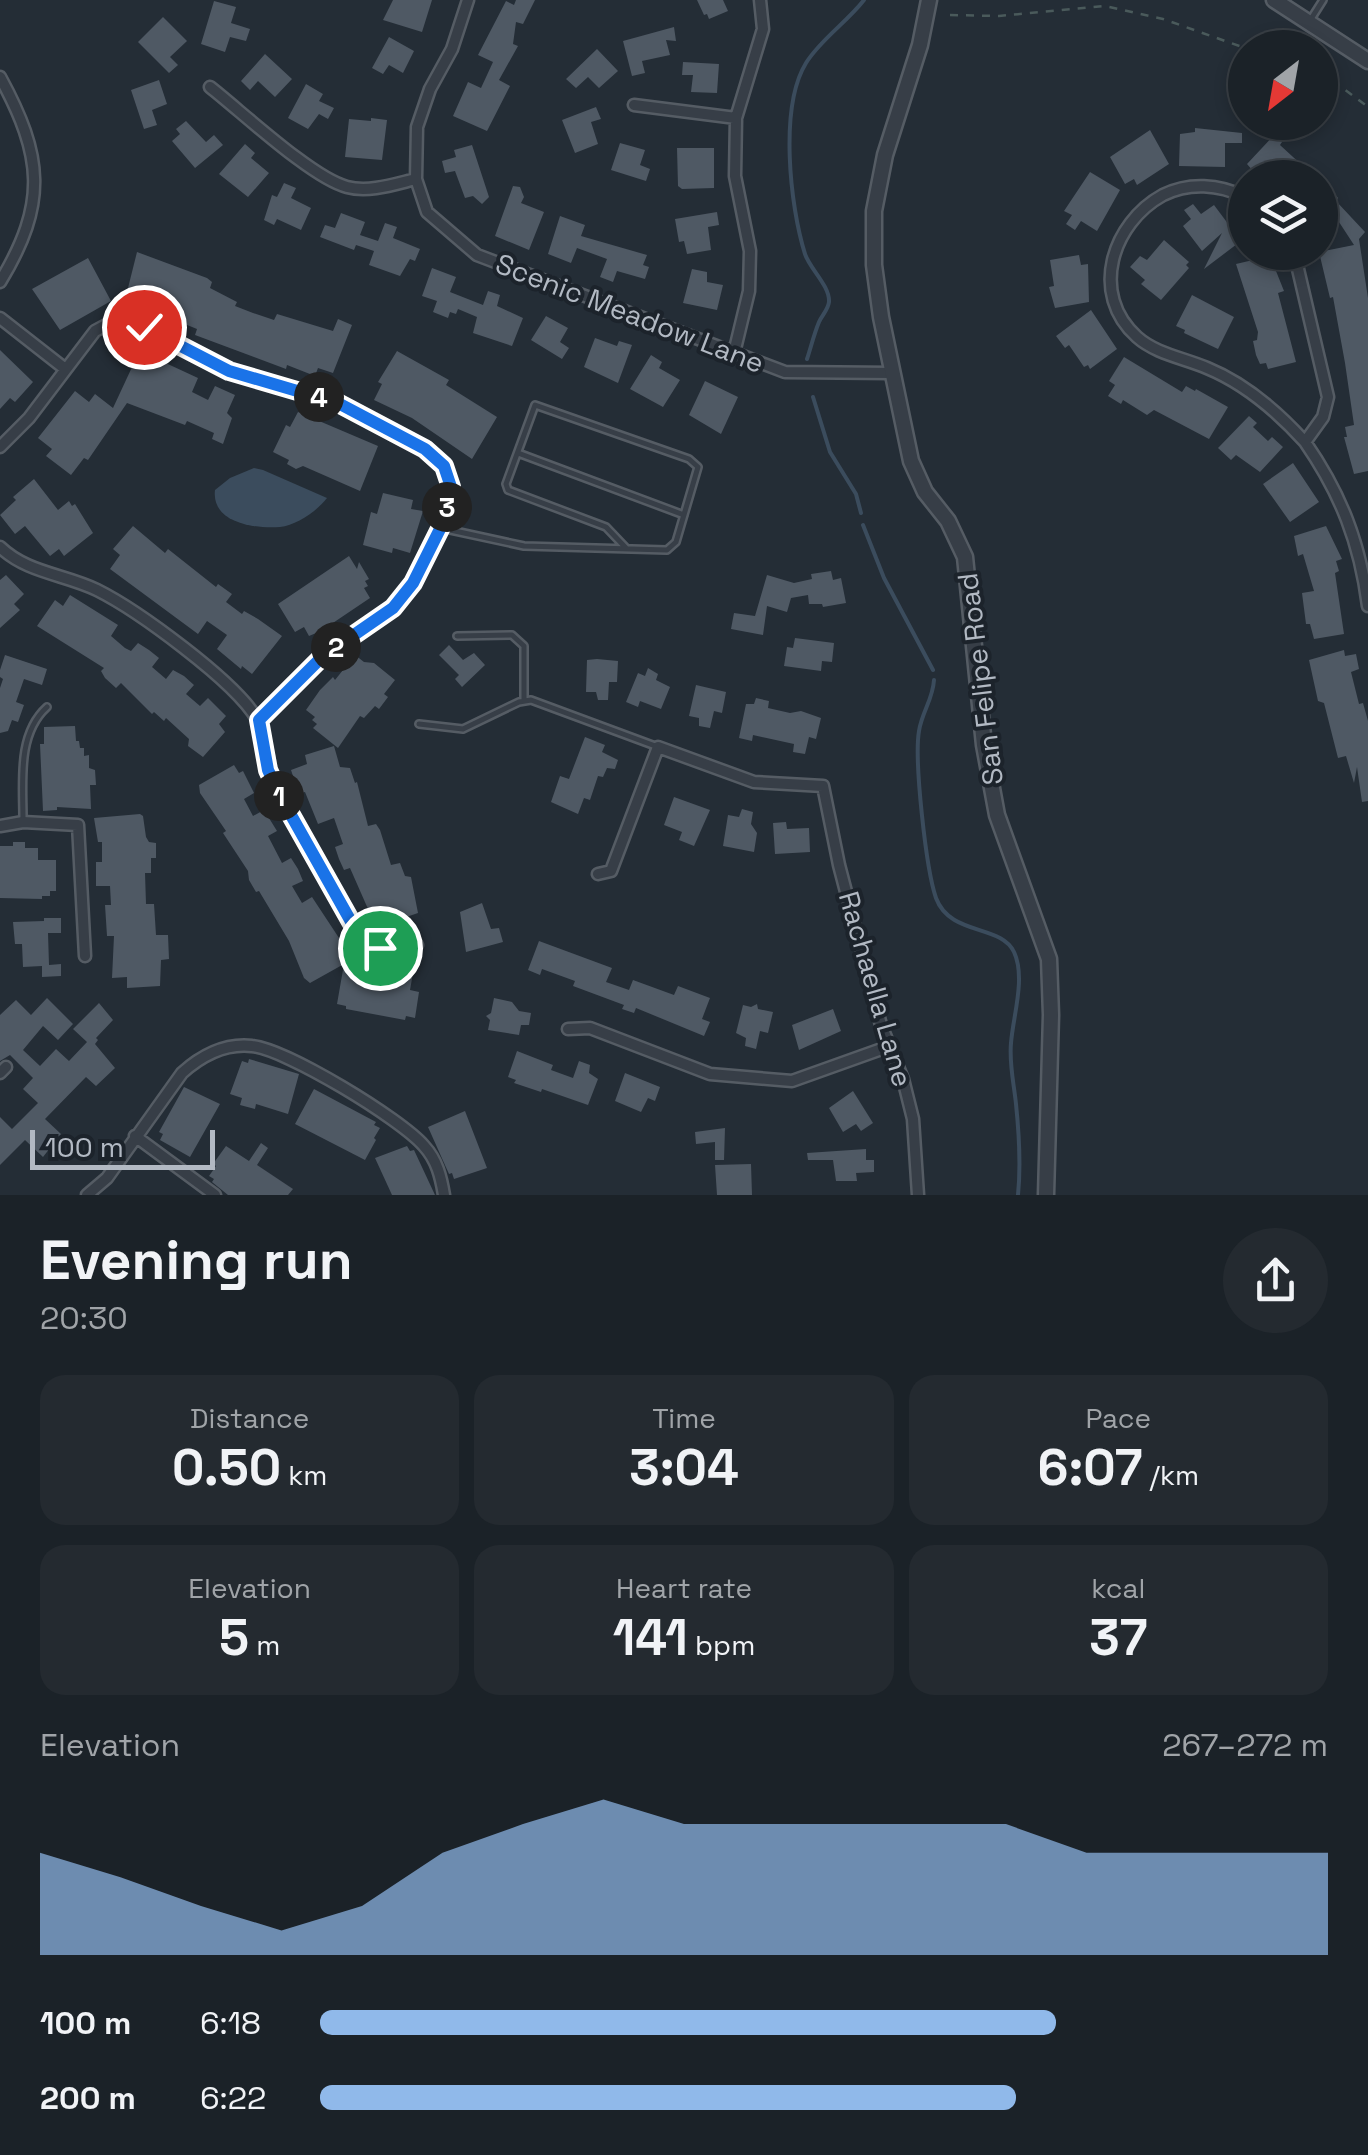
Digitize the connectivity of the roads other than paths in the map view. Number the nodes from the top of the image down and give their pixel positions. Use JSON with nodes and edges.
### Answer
{"nodes":[{"id":1,"x":468,"y":0,"type":"edge"},
{"id":2,"x":760,"y":0,"type":"edge"},
{"id":3,"x":930,"y":0,"type":"edge"},
{"id":4,"x":1274,"y":0,"type":"edge"},
{"id":5,"x":1323,"y":0,"type":"edge"},
{"id":6,"x":1309,"y":21,"type":"junction"},
{"id":7,"x":1368,"y":61,"type":"edge"},
{"id":8,"x":0,"y":77,"type":"edge"},
{"id":9,"x":210,"y":87,"type":"dead end"},
{"id":10,"x":634,"y":105,"type":"dead end"},
{"id":11,"x":736,"y":118,"type":"junction"},
{"id":12,"x":416,"y":179,"type":"junction"},
{"id":13,"x":1228,"y":190,"type":"edge"},
{"id":14,"x":1298,"y":270,"type":"edge"},
{"id":15,"x":0,"y":282,"type":"edge"},
{"id":16,"x":0,"y":318,"type":"edge"},
{"id":17,"x":734,"y":352,"type":"junction"},
{"id":18,"x":64,"y":368,"type":"junction"},
{"id":19,"x":892,"y":373,"type":"junction"},
{"id":20,"x":1305,"y":442,"type":"junction"},
{"id":21,"x":0,"y":447,"type":"edge"},
{"id":22,"x":518,"y":452,"type":"junction"},
{"id":23,"x":684,"y":515,"type":"junction"},
{"id":24,"x":441,"y":528,"type":"junction"},
{"id":25,"x":0,"y":547,"type":"edge"},
{"id":26,"x":626,"y":548,"type":"junction"},
{"id":27,"x":1368,"y":606,"type":"edge"},
{"id":28,"x":456,"y":636,"type":"dead end"},
{"id":29,"x":524,"y":701,"type":"junction"},
{"id":30,"x":47,"y":707,"type":"dead end"},
{"id":31,"x":259,"y":720,"type":"junction"},
{"id":32,"x":419,"y":724,"type":"dead end"},
{"id":33,"x":658,"y":747,"type":"junction"},
{"id":34,"x":22,"y":822,"type":"junction"},
{"id":35,"x":0,"y":826,"type":"edge"},
{"id":36,"x":598,"y":874,"type":"dead end"},
{"id":37,"x":417,"y":946,"type":"dead end"},
{"id":38,"x":85,"y":956,"type":"dead end"},
{"id":39,"x":568,"y":1029,"type":"dead end"},
{"id":40,"x":890,"y":1046,"type":"junction"},
{"id":41,"x":135,"y":1136,"type":"junction"},
{"id":42,"x":87,"y":1195,"type":"edge"},
{"id":43,"x":215,"y":1195,"type":"edge"},
{"id":44,"x":444,"y":1195,"type":"edge"},
{"id":45,"x":918,"y":1195,"type":"edge"},
{"id":46,"x":1046,"y":1195,"type":"edge"}],
"edges":[{"from":1,"to":12,"type":"street","name":"Scenic Meadow Lane"},
{"from":2,"to":11,"type":"street"},
{"from":3,"to":19,"type":"street","name":"San Felipe Road"},
{"from":4,"to":6,"type":"street"},
{"from":5,"to":6,"type":"lane"},
{"from":6,"to":7,"type":"street"},
{"from":8,"to":15,"type":"street"},
{"from":9,"to":12,"type":"street"},
{"from":10,"to":11,"type":"street"},
{"from":11,"to":17,"type":"street"},
{"from":12,"to":17,"type":"street","name":"Scenic Meadow Lane"},
{"from":13,"to":20,"type":"street"},
{"from":14,"to":20,"type":"street"},
{"from":16,"to":18,"type":"street"},
{"from":17,"to":19,"type":"street","name":"Scenic Meadow Lane"},
{"from":18,"to":21,"type":"street"},
{"from":18,"to":24,"type":"street"},
{"from":19,"to":46,"type":"street","name":"San Felipe Road"},
{"from":20,"to":27,"type":"street"},
{"from":22,"to":23,"type":"lane"},
{"from":22,"to":23,"type":"lane"},
{"from":22,"to":26,"type":"lane"},
{"from":23,"to":26,"type":"lane"},
{"from":24,"to":26,"type":"lane"},
{"from":24,"to":31,"type":"street"},
{"from":25,"to":31,"type":"street"},
{"from":28,"to":29,"type":"lane"},
{"from":29,"to":32,"type":"lane"},
{"from":29,"to":33,"type":"lane"},
{"from":30,"to":34,"type":"lane"},
{"from":31,"to":37,"type":"street"},
{"from":33,"to":36,"type":"street"},
{"from":33,"to":40,"type":"street","name":"Rachaella Lane"},
{"from":34,"to":35,"type":"street"},
{"from":34,"to":38,"type":"street"},
{"from":39,"to":40,"type":"street"},
{"from":40,"to":45,"type":"street","name":"Rachaella Lane"},
{"from":41,"to":42,"type":"street"},
{"from":41,"to":43,"type":"street"},
{"from":41,"to":44,"type":"street"}]}
